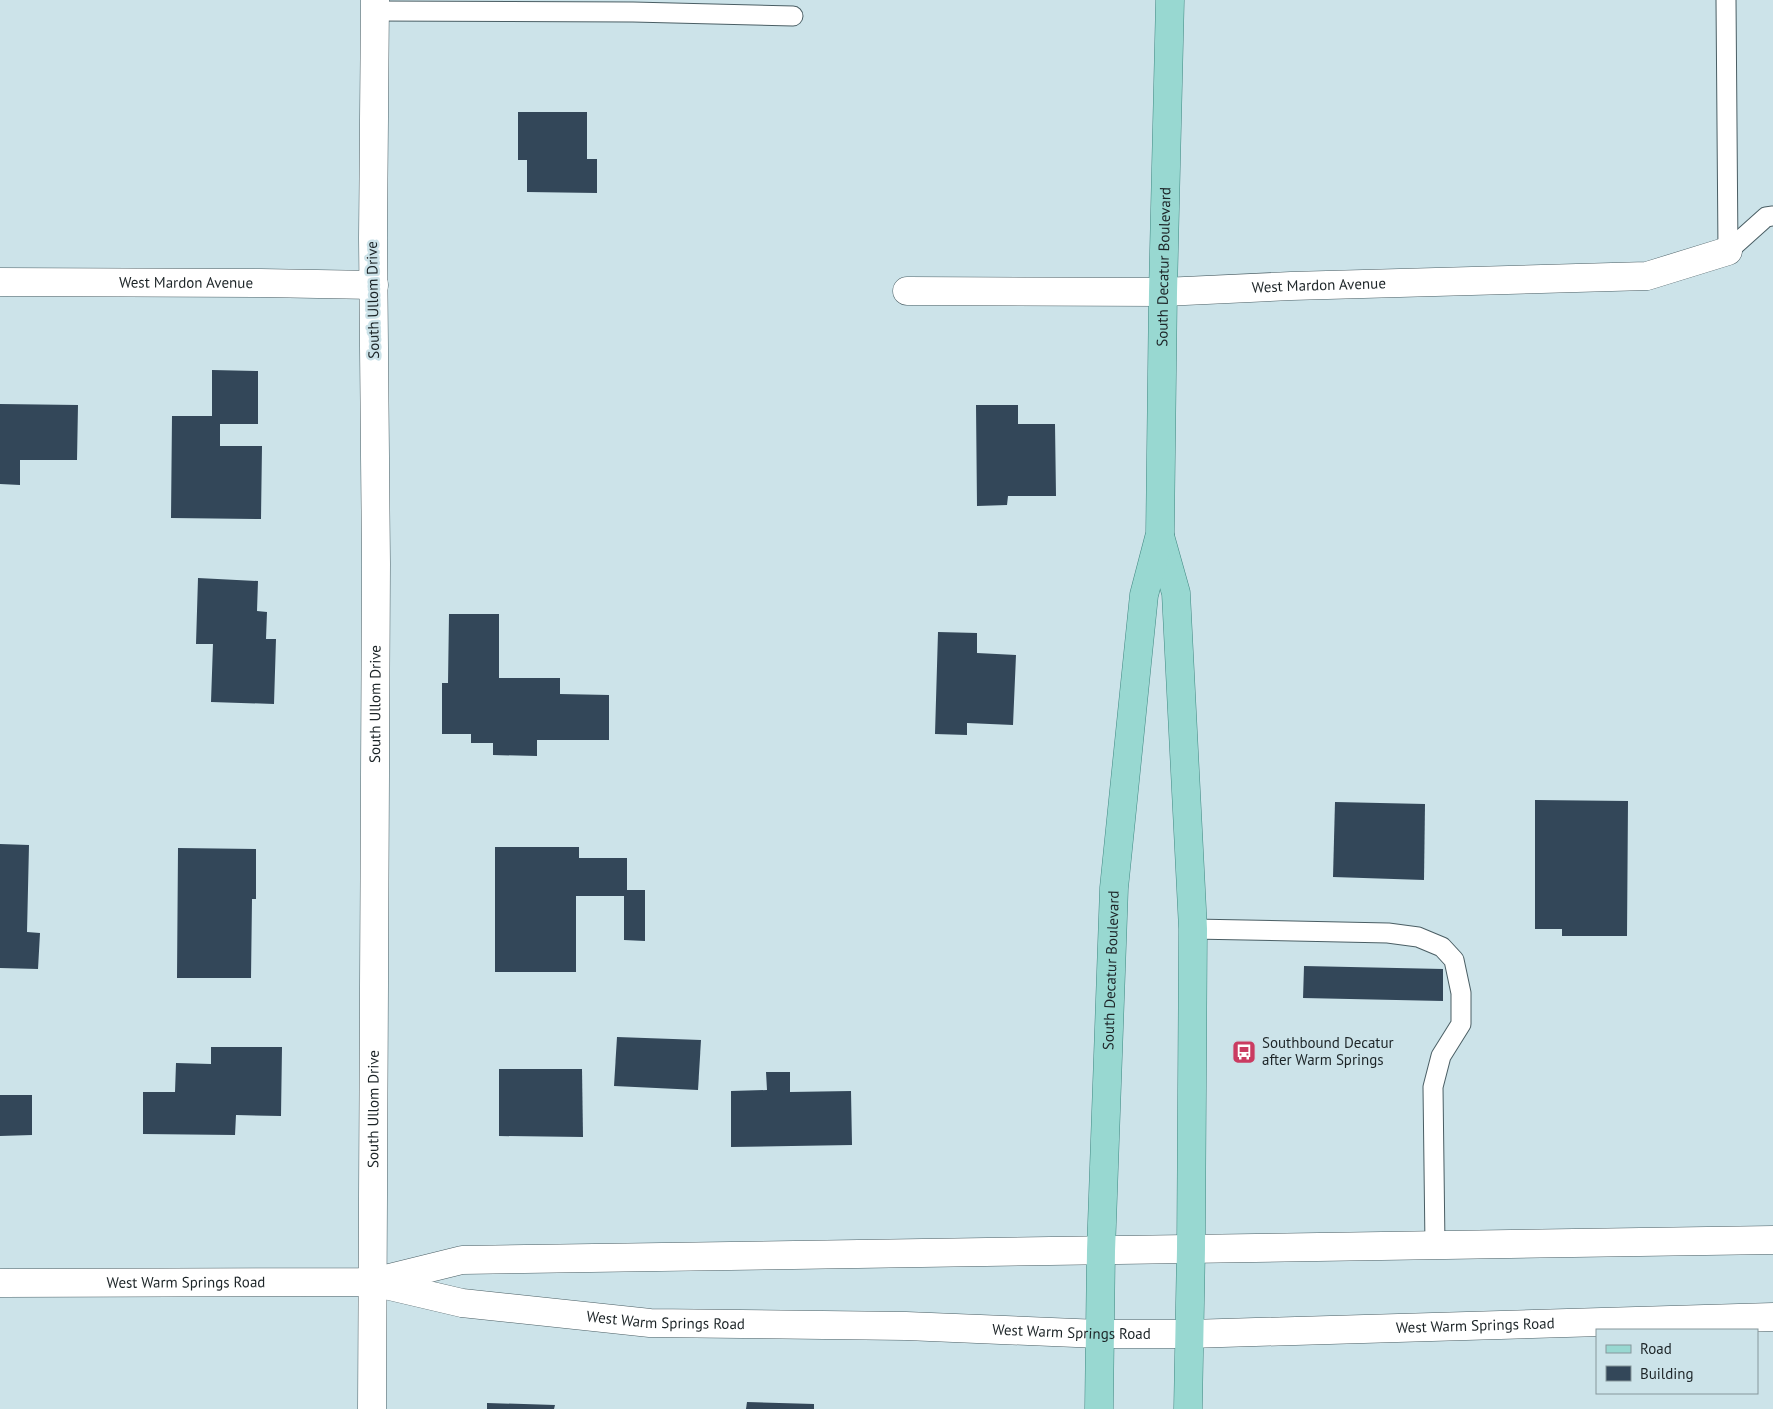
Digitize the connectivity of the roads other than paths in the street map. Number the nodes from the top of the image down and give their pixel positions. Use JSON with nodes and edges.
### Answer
{"nodes":[{"id":1,"x":1170,"y":0,"type":"edge"},
{"id":2,"x":1726,"y":0,"type":"edge"},
{"id":3,"x":375,"y":5,"type":"edge"},
{"id":4,"x":793,"y":16,"type":"dead end"},
{"id":5,"x":1773,"y":216,"type":"edge"},
{"id":6,"x":1728,"y":252,"type":"junction"},
{"id":7,"x":0,"y":282,"type":"edge"},
{"id":8,"x":374,"y":285,"type":"junction"},
{"id":9,"x":907,"y":291,"type":"dead end"},
{"id":10,"x":1163,"y":292,"type":"junction"},
{"id":11,"x":1160,"y":534,"type":"junction"},
{"id":12,"x":1193,"y":928,"type":"junction"},
{"id":13,"x":1773,"y":1240,"type":"edge"},
{"id":14,"x":1435,"y":1246,"type":"junction"},
{"id":15,"x":1191,"y":1249,"type":"junction"},
{"id":16,"x":1101,"y":1251,"type":"junction"},
{"id":17,"x":373,"y":1282,"type":"junction"},
{"id":18,"x":0,"y":1284,"type":"edge"},
{"id":19,"x":1773,"y":1317,"type":"edge"},
{"id":20,"x":1100,"y":1334,"type":"junction"},
{"id":21,"x":1189,"y":1334,"type":"junction"},
{"id":22,"x":372,"y":1409,"type":"edge"},
{"id":23,"x":1099,"y":1409,"type":"edge"},
{"id":24,"x":1188,"y":1409,"type":"edge"}],
"edges":[{"from":1,"to":10,"type":"main road","name":"South Decatur Boulevard"},
{"from":2,"to":6,"type":"lane"},
{"from":3,"to":4,"type":"lane"},
{"from":3,"to":8,"type":"main road","name":"South Ullom Drive"},
{"from":5,"to":6,"type":"lane"},
{"from":6,"to":10,"type":"main road","name":"West Mardon Avenue"},
{"from":7,"to":8,"type":"main road","name":"West Mardon Avenue"},
{"from":8,"to":17,"type":"main road","name":"South Ullom Drive"},
{"from":9,"to":10,"type":"main road","name":"West Mardon Avenue"},
{"from":10,"to":11,"type":"main road","name":"South Decatur Boulevard"},
{"from":11,"to":12,"type":"main road","name":"South Decatur Boulevard"},
{"from":11,"to":16,"type":"main road","name":"South Decatur Boulevard"},
{"from":12,"to":14,"type":"lane"},
{"from":12,"to":15,"type":"main road","name":"South Decatur Boulevard"},
{"from":13,"to":14,"type":"main road","name":"West Warm Springs Road"},
{"from":14,"to":15,"type":"main road","name":"West Warm Springs Road"},
{"from":15,"to":16,"type":"main road","name":"West Warm Springs Road"},
{"from":15,"to":21,"type":"main road","name":"South Decatur Boulevard"},
{"from":16,"to":17,"type":"main road","name":"West Warm Springs Road"},
{"from":16,"to":20,"type":"main road","name":"South Decatur Boulevard"},
{"from":17,"to":18,"type":"main road","name":"West Warm Springs Road"},
{"from":17,"to":20,"type":"main road","name":"West Warm Springs Road"},
{"from":17,"to":22,"type":"main road","name":"South Ullom Drive"},
{"from":19,"to":21,"type":"main road","name":"West Warm Springs Road"},
{"from":20,"to":21,"type":"main road","name":"West Warm Springs Road"},
{"from":20,"to":23,"type":"main road","name":"South Decatur Boulevard"},
{"from":21,"to":24,"type":"main road","name":"South Decatur Boulevard"}]}
